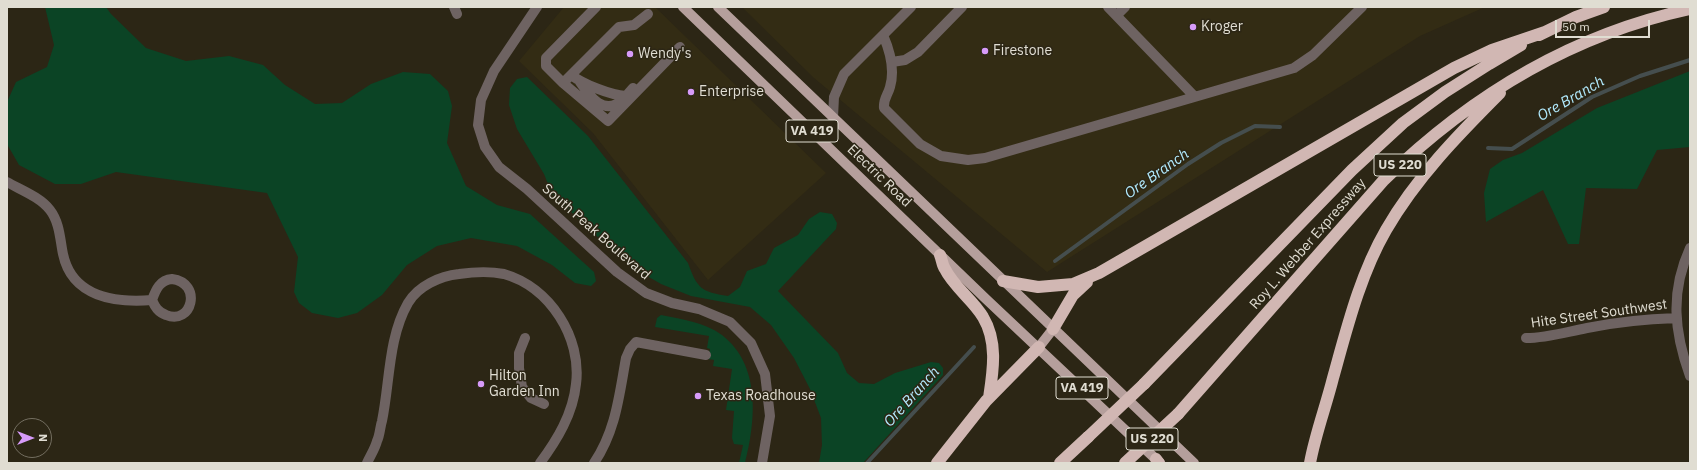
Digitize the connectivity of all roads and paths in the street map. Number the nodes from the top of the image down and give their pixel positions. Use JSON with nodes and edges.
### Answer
{"nodes":[{"id":1,"x":537,"y":7,"type":"edge"},
{"id":2,"x":596,"y":7,"type":"edge"},
{"id":3,"x":683,"y":7,"type":"edge"},
{"id":4,"x":718,"y":7,"type":"edge"},
{"id":5,"x":962,"y":7,"type":"edge"},
{"id":6,"x":1108,"y":7,"type":"edge"},
{"id":7,"x":1125,"y":7,"type":"edge"},
{"id":8,"x":1362,"y":7,"type":"edge"},
{"id":9,"x":1604,"y":7,"type":"edge"},
{"id":10,"x":905,"y":9,"type":"edge"},
{"id":11,"x":1690,"y":9,"type":"edge"},
{"id":12,"x":648,"y":14,"type":"dead end"},
{"id":13,"x":1117,"y":15,"type":"junction"},
{"id":14,"x":1544,"y":32,"type":"junction"},
{"id":15,"x":883,"y":35,"type":"junction"},
{"id":16,"x":680,"y":48,"type":"dead end"},
{"id":17,"x":892,"y":62,"type":"junction"},
{"id":18,"x":654,"y":73,"type":"junction"},
{"id":19,"x":571,"y":75,"type":"junction"},
{"id":20,"x":1515,"y":78,"type":"junction"},
{"id":21,"x":563,"y":83,"type":"junction"},
{"id":22,"x":1194,"y":96,"type":"junction"},
{"id":23,"x":833,"y":117,"type":"junction"},
{"id":24,"x":7,"y":182,"type":"edge"},
{"id":25,"x":1690,"y":248,"type":"edge"},
{"id":26,"x":940,"y":255,"type":"junction"},
{"id":27,"x":1099,"y":273,"type":"junction"},
{"id":28,"x":1003,"y":281,"type":"junction"},
{"id":29,"x":152,"y":300,"type":"dead end"},
{"id":30,"x":1677,"y":318,"type":"junction"},
{"id":31,"x":1053,"y":329,"type":"junction"},
{"id":32,"x":525,"y":338,"type":"dead end"},
{"id":33,"x":1526,"y":338,"type":"dead end"},
{"id":34,"x":1039,"y":347,"type":"junction"},
{"id":35,"x":706,"y":355,"type":"dead end"},
{"id":36,"x":1690,"y":376,"type":"edge"},
{"id":37,"x":989,"y":398,"type":"junction"},
{"id":38,"x":544,"y":404,"type":"dead end"},
{"id":39,"x":1158,"y":462,"type":"edge"},
{"id":40,"x":367,"y":463,"type":"edge"},
{"id":41,"x":540,"y":463,"type":"edge"},
{"id":42,"x":596,"y":463,"type":"edge"},
{"id":43,"x":762,"y":463,"type":"edge"},
{"id":44,"x":937,"y":463,"type":"edge"},
{"id":45,"x":1060,"y":463,"type":"edge"},
{"id":46,"x":1125,"y":463,"type":"edge"},
{"id":47,"x":1194,"y":463,"type":"edge"},
{"id":48,"x":1310,"y":463,"type":"edge"}],
"edges":[{"from":1,"to":43,"type":"street","name":"South Peak Boulevard"},
{"from":2,"to":21,"type":"street"},
{"from":3,"to":26,"type":"main road","name":"Electric Road","number":"VA 419"},
{"from":4,"to":23,"type":"main road","name":"Electric Road","number":"VA 419"},
{"from":5,"to":17,"type":"street"},
{"from":6,"to":13,"type":"street"},
{"from":7,"to":13,"type":"street"},
{"from":8,"to":22,"type":"street"},
{"from":9,"to":14,"type":"highway","name":"Roy L. Webber Expressway","number":"US 220"},
{"from":10,"to":15,"type":"street"},
{"from":11,"to":20,"type":"highway","name":"Roy L. Webber Expressway","number":"US 220"},
{"from":12,"to":19,"type":"street"},
{"from":13,"to":22,"type":"street"},
{"from":14,"to":27,"type":"highway"},
{"from":14,"to":45,"type":"highway","name":"Roy L. Webber Expressway","number":"US 220","bridge":true},
{"from":15,"to":17,"type":"street"},
{"from":15,"to":23,"type":"street"},
{"from":16,"to":18,"type":"street"},
{"from":17,"to":22,"type":"street"},
{"from":18,"to":19,"type":"street"},
{"from":18,"to":21,"type":"street"},
{"from":19,"to":21,"type":"street"},
{"from":20,"to":46,"type":"highway","name":"Roy L. Webber Expressway","number":"US 220","bridge":true},
{"from":20,"to":48,"type":"highway"},
{"from":23,"to":28,"type":"main road","name":"Electric Road","number":"VA 419"},
{"from":24,"to":29,"type":"street"},
{"from":25,"to":30,"type":"street"},
{"from":26,"to":34,"type":"main road","name":"Electric Road","number":"VA 419"},
{"from":26,"to":37,"type":"highway"},
{"from":27,"to":28,"type":"highway"},
{"from":27,"to":31,"type":"highway"},
{"from":28,"to":31,"type":"main road","number":"VA 419"},
{"from":30,"to":33,"type":"street","name":"Hite Street Southwest"},
{"from":30,"to":36,"type":"street"},
{"from":31,"to":34,"type":"main road"},
{"from":31,"to":47,"type":"main road"},
{"from":32,"to":38,"type":"street"},
{"from":34,"to":37,"type":"highway"},
{"from":34,"to":39,"type":"main road","number":"VA 419"},
{"from":35,"to":42,"type":"street"},
{"from":37,"to":44,"type":"highway"},
{"from":40,"to":41,"type":"street"}]}
